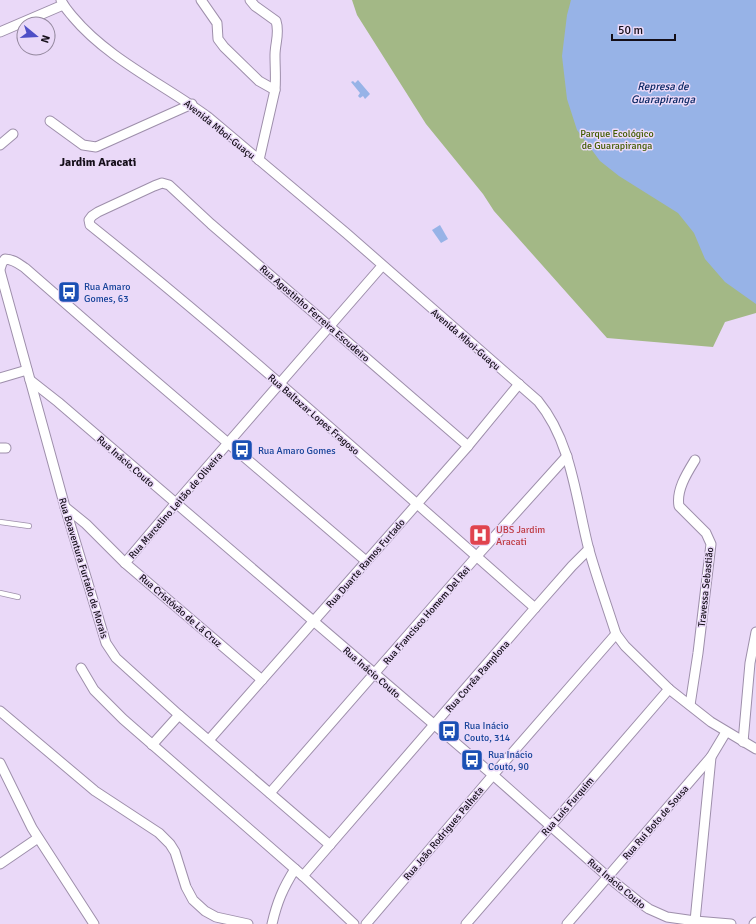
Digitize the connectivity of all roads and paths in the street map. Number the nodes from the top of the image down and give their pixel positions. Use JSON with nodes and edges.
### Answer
{"nodes":[{"id":1,"x":201,"y":0,"type":"edge"},
{"id":2,"x":250,"y":0,"type":"edge"},
{"id":3,"x":62,"y":2,"type":"edge"},
{"id":4,"x":0,"y":32,"type":"edge"},
{"id":5,"x":275,"y":90,"type":"junction"},
{"id":6,"x":192,"y":104,"type":"junction"},
{"id":7,"x":50,"y":121,"type":"dead end"},
{"id":8,"x":12,"y":134,"type":"dead end"},
{"id":9,"x":0,"y":145,"type":"edge"},
{"id":10,"x":259,"y":160,"type":"junction"},
{"id":11,"x":90,"y":225,"type":"joint"},
{"id":12,"x":382,"y":266,"type":"junction"},
{"id":13,"x":0,"y":270,"type":"edge"},
{"id":14,"x":329,"y":326,"type":"junction"},
{"id":15,"x":27,"y":370,"type":"junction"},
{"id":16,"x":0,"y":378,"type":"edge"},
{"id":17,"x":30,"y":380,"type":"junction"},
{"id":18,"x":279,"y":384,"type":"junction"},
{"id":19,"x":519,"y":384,"type":"junction"},
{"id":20,"x":228,"y":443,"type":"junction"},
{"id":21,"x":468,"y":446,"type":"junction"},
{"id":22,"x":567,"y":456,"type":"junction"},
{"id":23,"x":695,"y":460,"type":"dead end"},
{"id":24,"x":417,"y":503,"type":"junction"},
{"id":25,"x":175,"y":504,"type":"junction"},
{"id":26,"x":65,"y":507,"type":"junction"},
{"id":27,"x":0,"y":522,"type":"edge"},
{"id":28,"x":29,"y":526,"type":"dead end"},
{"id":29,"x":589,"y":549,"type":"junction"},
{"id":30,"x":476,"y":556,"type":"junction"},
{"id":31,"x":366,"y":561,"type":"junction"},
{"id":32,"x":126,"y":563,"type":"junction"},
{"id":33,"x":0,"y":594,"type":"edge"},
{"id":34,"x":18,"y":597,"type":"dead end"},
{"id":35,"x":535,"y":608,"type":"junction"},
{"id":36,"x":313,"y":622,"type":"junction"},
{"id":37,"x":756,"y":632,"type":"edge"},
{"id":38,"x":616,"y":634,"type":"junction"},
{"id":39,"x":81,"y":668,"type":"dead end"},
{"id":40,"x":374,"y":674,"type":"junction"},
{"id":41,"x":262,"y":680,"type":"junction"},
{"id":42,"x":669,"y":689,"type":"junction"},
{"id":43,"x":690,"y":705,"type":"junction"},
{"id":44,"x":0,"y":711,"type":"edge"},
{"id":45,"x":178,"y":715,"type":"junction"},
{"id":46,"x":434,"y":725,"type":"junction"},
{"id":47,"x":726,"y":732,"type":"junction"},
{"id":48,"x":209,"y":740,"type":"junction"},
{"id":49,"x":743,"y":742,"type":"junction"},
{"id":50,"x":152,"y":745,"type":"junction"},
{"id":51,"x":756,"y":749,"type":"edge"},
{"id":52,"x":711,"y":757,"type":"junction"},
{"id":53,"x":0,"y":763,"type":"edge"},
{"id":54,"x":492,"y":775,"type":"junction"},
{"id":55,"x":270,"y":793,"type":"junction"},
{"id":56,"x":550,"y":825,"type":"junction"},
{"id":57,"x":38,"y":838,"type":"junction"},
{"id":58,"x":330,"y":846,"type":"junction"},
{"id":59,"x":0,"y":864,"type":"edge"},
{"id":60,"x":295,"y":869,"type":"junction"},
{"id":61,"x":303,"y":876,"type":"junction"},
{"id":62,"x":608,"y":877,"type":"junction"},
{"id":63,"x":695,"y":921,"type":"junction"},
{"id":64,"x":94,"y":924,"type":"edge"},
{"id":65,"x":248,"y":924,"type":"edge"},
{"id":66,"x":272,"y":924,"type":"edge"},
{"id":67,"x":354,"y":924,"type":"edge"},
{"id":68,"x":366,"y":924,"type":"edge"},
{"id":69,"x":466,"y":924,"type":"edge"},
{"id":70,"x":567,"y":924,"type":"edge"},
{"id":71,"x":720,"y":924,"type":"edge"},
{"id":72,"x":731,"y":924,"type":"edge"}],
"edges":[{"from":1,"to":5,"type":"street"},
{"from":2,"to":5,"type":"street"},
{"from":3,"to":4,"type":"street"},
{"from":3,"to":6,"type":"street","name":"Avenida Mboi-Guaçu"},
{"from":5,"to":10,"type":"street"},
{"from":6,"to":7,"type":"street"},
{"from":6,"to":10,"type":"street","name":"Avenida Mboi-Guaçu"},
{"from":8,"to":9,"type":"street"},
{"from":10,"to":12,"type":"street","name":"Avenida Mboi-Guaçu"},
{"from":11,"to":14,"type":"street","name":"Rua Agostinho Ferreira Escudeiro"},
{"from":11,"to":18,"type":"street","name":"Rua Baltazar Lopes Fragoso"},
{"from":12,"to":14,"type":"street","name":"Rua Marcelino Leitão de Oliveira"},
{"from":12,"to":19,"type":"street","name":"Avenida Mboi-Guaçu"},
{"from":13,"to":15,"type":"street","name":"Rua Boaventura Furtado de Morais"},
{"from":13,"to":20,"type":"street","name":"Rua Boaventura Furtado de Morais"},
{"from":14,"to":18,"type":"street","name":"Rua Marcelino Leitão de Oliveira"},
{"from":14,"to":21,"type":"street","name":"Rua Agostinho Ferreira Escudeiro"},
{"from":15,"to":16,"type":"street"},
{"from":15,"to":17,"type":"street","name":"Rua Boaventura Furtado de Morais"},
{"from":17,"to":25,"type":"street","name":"Rua Inácio Couto"},
{"from":17,"to":26,"type":"street","name":"Rua Boaventura Furtado de Morais"},
{"from":18,"to":20,"type":"street","name":"Rua Marcelino Leitão de Oliveira"},
{"from":18,"to":24,"type":"street","name":"Rua Baltazar Lopes Fragoso"},
{"from":19,"to":21,"type":"street","name":"Rua Duarte Ramos Furtado"},
{"from":19,"to":22,"type":"street","name":"Avenida Mboi-Guaçu"},
{"from":20,"to":25,"type":"street","name":"Rua Marcelino Leitão de Oliveira"},
{"from":20,"to":31,"type":"street"},
{"from":21,"to":24,"type":"street","name":"Rua Duarte Ramos Furtado"},
{"from":22,"to":29,"type":"street","name":"Avenida Mboi-Guaçu"},
{"from":22,"to":30,"type":"street","name":"Rua Francisco Homem Del Rei"},
{"from":23,"to":43,"type":"street","name":"Travessa Sebastião"},
{"from":24,"to":30,"type":"street","name":"Rua Baltazar Lopes Fragoso"},
{"from":24,"to":31,"type":"street","name":"Rua Duarte Ramos Furtado"},
{"from":25,"to":32,"type":"street","name":"Rua Marcelino Leitão de Oliveira"},
{"from":25,"to":36,"type":"street","name":"Rua Inácio Couto"},
{"from":26,"to":32,"type":"street","name":"Rua Cristóvão de Lã Cruz"},
{"from":26,"to":45,"type":"street","name":"Rua Boaventura Furtado de Morais"},
{"from":27,"to":28,"type":"lane"},
{"from":29,"to":35,"type":"street","name":"Rua Corrêa Pamplona"},
{"from":29,"to":38,"type":"street","name":"Avenida Mboi-Guaçu"},
{"from":30,"to":35,"type":"street","name":"Rua Baltazar Lopes Fragoso"},
{"from":30,"to":40,"type":"street","name":"Rua Francisco Homem Del Rei"},
{"from":31,"to":36,"type":"street","name":"Rua Duarte Ramos Furtado"},
{"from":32,"to":41,"type":"street","name":"Rua Cristóvão de Lã Cruz"},
{"from":33,"to":34,"type":"lane"},
{"from":35,"to":46,"type":"street","name":"Rua Corrêa Pamplona"},
{"from":36,"to":40,"type":"street","name":"Rua Inácio Couto"},
{"from":36,"to":41,"type":"street","name":"Rua Duarte Ramos Furtado"},
{"from":37,"to":49,"type":"street"},
{"from":38,"to":42,"type":"street","name":"Avenida Mboi-Guaçu"},
{"from":38,"to":54,"type":"street","name":"Rua João Rodrigues Palheta"},
{"from":39,"to":50,"type":"street"},
{"from":40,"to":46,"type":"street","name":"Rua Inácio Couto"},
{"from":40,"to":55,"type":"street","name":"Rua Francisco Homem Del Rei"},
{"from":41,"to":48,"type":"street","name":"Rua Duarte Ramos Furtado"},
{"from":42,"to":43,"type":"street","name":"Avenida Mboi-Guaçu"},
{"from":42,"to":56,"type":"street","name":"Rua Luís Furquim"},
{"from":43,"to":47,"type":"street","name":"Avenida Mboi-Guaçu"},
{"from":44,"to":65,"type":"street"},
{"from":45,"to":48,"type":"street","name":"Rua Boaventura Furtado de Morais"},
{"from":45,"to":50,"type":"street"},
{"from":46,"to":54,"type":"street","name":"Rua Inácio Couto"},
{"from":46,"to":58,"type":"street","name":"Rua Corrêa Pamplona"},
{"from":47,"to":49,"type":"street","name":"Avenida Mboi-Guaçu"},
{"from":47,"to":52,"type":"street","name":"Rua Rui Boto de Sousa"},
{"from":48,"to":55,"type":"street","name":"Rua Boaventura Furtado de Morais"},
{"from":49,"to":51,"type":"street","name":"Avenida Mboi-Guaçu"},
{"from":50,"to":60,"type":"street"},
{"from":52,"to":62,"type":"street","name":"Rua Rui Boto de Sousa"},
{"from":52,"to":63,"type":"street"},
{"from":53,"to":57,"type":"street"},
{"from":54,"to":56,"type":"street","name":"Rua Inácio Couto"},
{"from":54,"to":68,"type":"street","name":"Rua João Rodrigues Palheta"},
{"from":55,"to":58,"type":"street","name":"Rua Boaventura Furtado de Morais"},
{"from":56,"to":62,"type":"street","name":"Rua Inácio Couto"},
{"from":56,"to":69,"type":"street","name":"Rua Luís Furquim"},
{"from":57,"to":59,"type":"street"},
{"from":57,"to":64,"type":"street"},
{"from":58,"to":61,"type":"street","name":"Rua Corrêa Pamplona"},
{"from":60,"to":61,"type":"street"},
{"from":60,"to":66,"type":"street"},
{"from":61,"to":67,"type":"street"},
{"from":62,"to":63,"type":"street","name":"Rua Inácio Couto"},
{"from":62,"to":70,"type":"street","name":"Rua Rui Boto de Sousa"},
{"from":63,"to":71,"type":"street","name":"Rua Inácio Couto"},
{"from":71,"to":72,"type":"street","name":"Rua Inácio Couto"}]}
